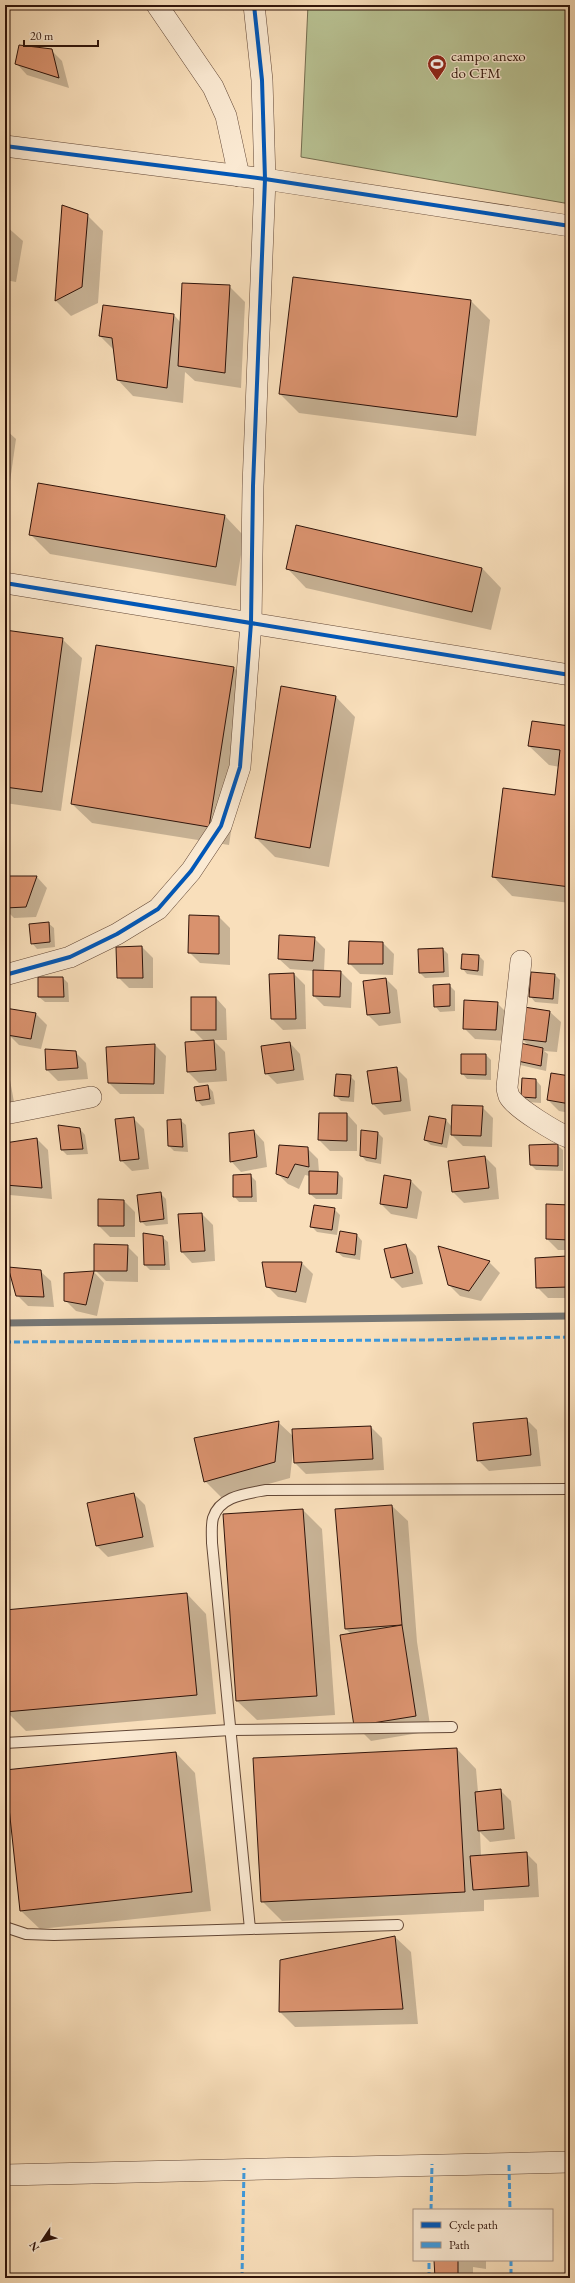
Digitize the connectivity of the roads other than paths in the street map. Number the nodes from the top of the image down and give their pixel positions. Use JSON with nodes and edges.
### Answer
{"nodes":[{"id":1,"x":157,"y":5,"type":"edge"},
{"id":2,"x":254,"y":5,"type":"edge"},
{"id":3,"x":5,"y":146,"type":"edge"},
{"id":4,"x":239,"y":176,"type":"junction"},
{"id":5,"x":265,"y":179,"type":"junction"},
{"id":6,"x":570,"y":226,"type":"edge"},
{"id":7,"x":5,"y":583,"type":"edge"},
{"id":8,"x":251,"y":623,"type":"junction"},
{"id":9,"x":570,"y":676,"type":"edge"},
{"id":10,"x":521,"y":961,"type":"dead end"},
{"id":11,"x":5,"y":975,"type":"edge"},
{"id":12,"x":91,"y":1097,"type":"dead end"},
{"id":13,"x":5,"y":1114,"type":"edge"},
{"id":14,"x":570,"y":1138,"type":"edge"},
{"id":15,"x":570,"y":1489,"type":"edge"},
{"id":16,"x":452,"y":1726,"type":"dead end"},
{"id":17,"x":231,"y":1730,"type":"junction"},
{"id":18,"x":5,"y":1743,"type":"edge"},
{"id":19,"x":398,"y":1925,"type":"dead end"},
{"id":20,"x":5,"y":1927,"type":"edge"},
{"id":21,"x":250,"y":1929,"type":"junction"},
{"id":22,"x":570,"y":2162,"type":"edge"},
{"id":23,"x":5,"y":2175,"type":"edge"}],
"edges":[{"from":1,"to":4,"type":"street"},
{"from":2,"to":5,"type":"street"},
{"from":3,"to":4,"type":"street"},
{"from":4,"to":5,"type":"street"},
{"from":5,"to":6,"type":"street"},
{"from":5,"to":8,"type":"street"},
{"from":7,"to":8,"type":"street"},
{"from":8,"to":9,"type":"street"},
{"from":8,"to":11,"type":"street"},
{"from":10,"to":14,"type":"street"},
{"from":12,"to":13,"type":"street"},
{"from":15,"to":17,"type":"lane"},
{"from":16,"to":17,"type":"lane"},
{"from":17,"to":18,"type":"lane"},
{"from":17,"to":21,"type":"lane"},
{"from":19,"to":21,"type":"lane"},
{"from":20,"to":21,"type":"lane"},
{"from":22,"to":23,"type":"street"}]}
